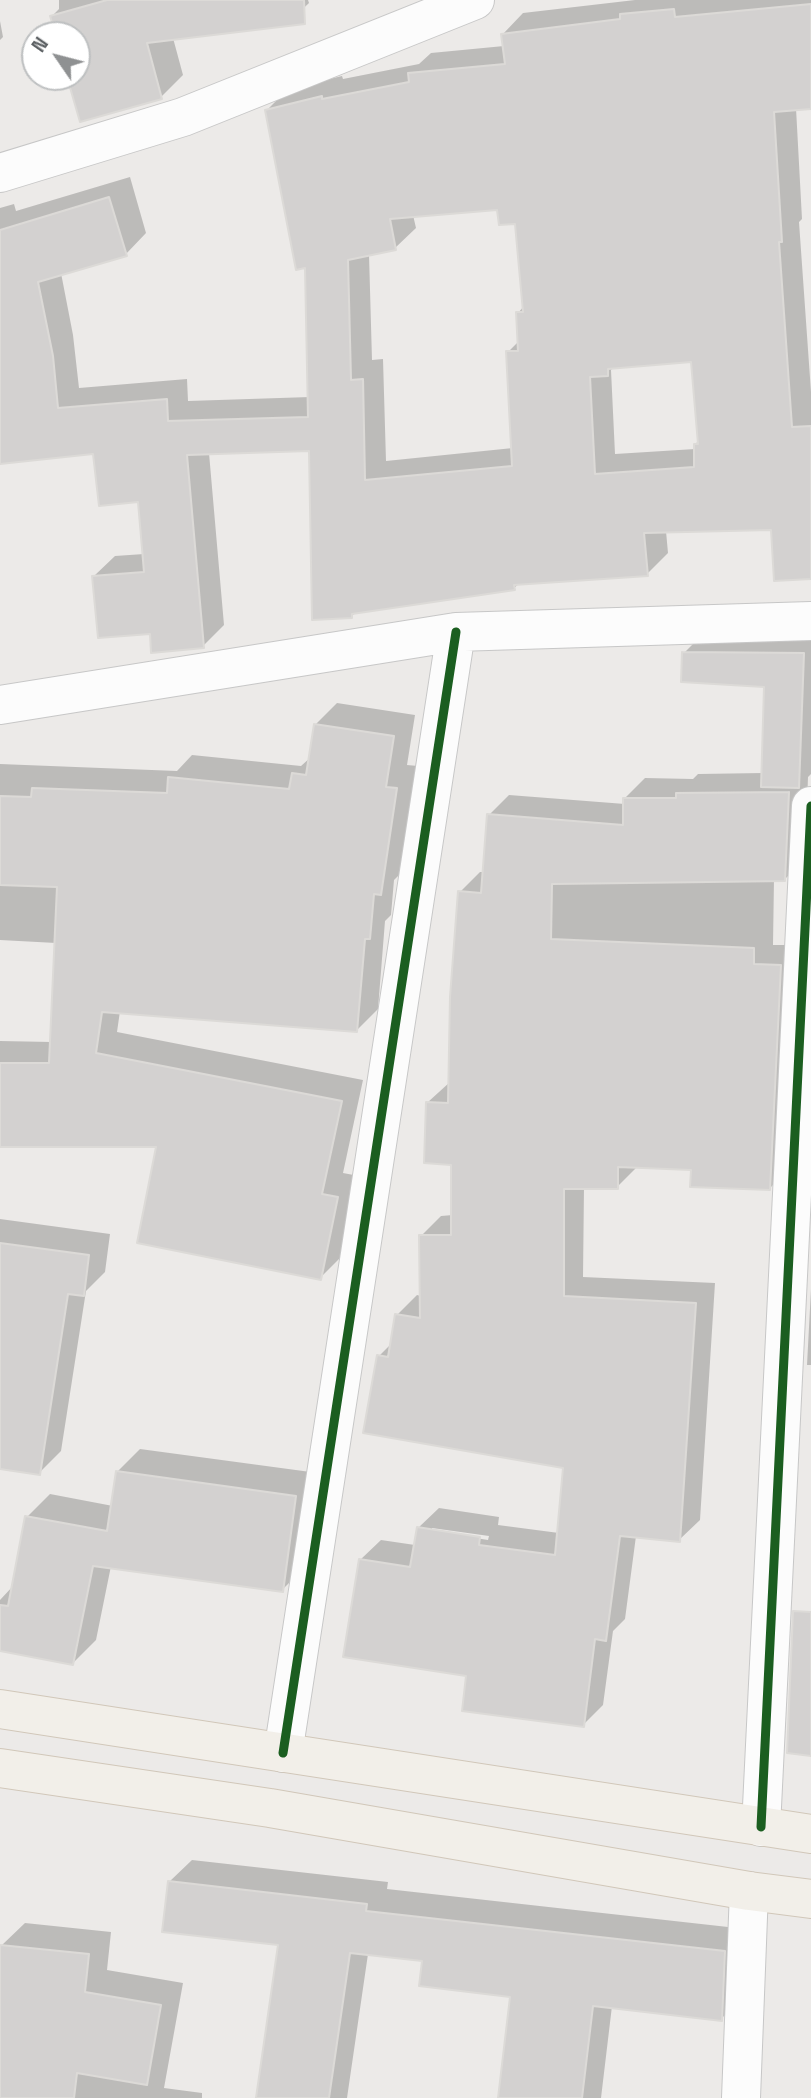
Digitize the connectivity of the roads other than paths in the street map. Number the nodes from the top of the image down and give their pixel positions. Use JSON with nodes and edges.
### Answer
{"nodes":[{"id":1,"x":475,"y":0,"type":"edge"},
{"id":2,"x":0,"y":173,"type":"edge"},
{"id":3,"x":811,"y":621,"type":"edge"},
{"id":4,"x":456,"y":632,"type":"junction"},
{"id":5,"x":0,"y":705,"type":"edge"},
{"id":6,"x":811,"y":806,"type":"edge"},
{"id":7,"x":0,"y":1709,"type":"edge"},
{"id":8,"x":283,"y":1753,"type":"junction"},
{"id":9,"x":0,"y":1768,"type":"edge"},
{"id":10,"x":761,"y":1828,"type":"junction"},
{"id":11,"x":811,"y":1835,"type":"edge"},
{"id":12,"x":749,"y":1891,"type":"junction"},
{"id":13,"x":811,"y":1899,"type":"edge"},
{"id":14,"x":741,"y":2098,"type":"edge"}],
"edges":[{"from":1,"to":2,"type":"street"},
{"from":3,"to":4,"type":"street"},
{"from":4,"to":5,"type":"street"},
{"from":4,"to":8,"type":"street"},
{"from":6,"to":10,"type":"street"},
{"from":7,"to":8,"type":"main road"},
{"from":8,"to":10,"type":"main road"},
{"from":9,"to":12,"type":"main road"},
{"from":10,"to":11,"type":"main road"},
{"from":12,"to":13,"type":"main road"},
{"from":12,"to":14,"type":"street"}]}
